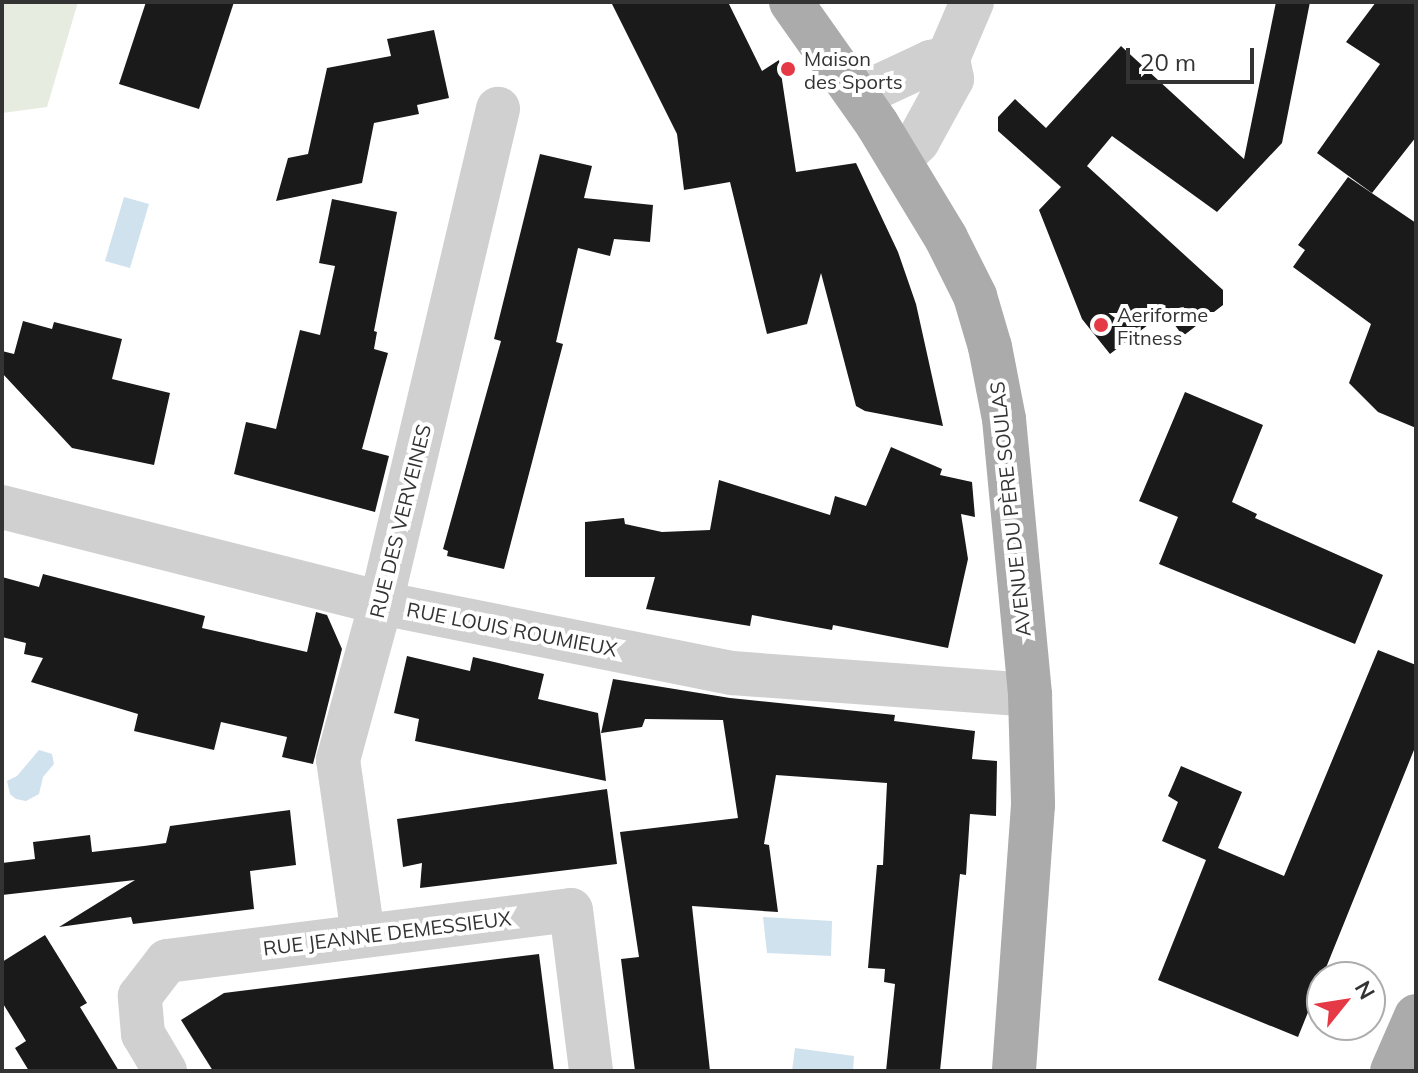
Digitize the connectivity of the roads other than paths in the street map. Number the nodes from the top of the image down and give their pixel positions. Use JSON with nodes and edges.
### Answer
{"nodes":[{"id":1,"x":791,"y":2,"type":"edge"},
{"id":2,"x":972,"y":2,"type":"edge"},
{"id":3,"x":948,"y":58,"type":"junction"},
{"id":4,"x":858,"y":96,"type":"junction"},
{"id":5,"x":498,"y":109,"type":"dead end"},
{"id":6,"x":900,"y":159,"type":"junction"},
{"id":7,"x":2,"y":507,"type":"edge"},
{"id":8,"x":381,"y":603,"type":"junction"},
{"id":9,"x":1030,"y":695,"type":"junction"},
{"id":10,"x":363,"y":935,"type":"junction"},
{"id":11,"x":1416,"y":1016,"type":"edge"},
{"id":12,"x":165,"y":1071,"type":"edge"},
{"id":13,"x":591,"y":1071,"type":"edge"},
{"id":14,"x":1014,"y":1071,"type":"edge"},
{"id":15,"x":1392,"y":1071,"type":"edge"}],
"edges":[{"from":1,"to":4,"type":"main road","name":"AVENUE DU PÈRE SOULAS"},
{"from":2,"to":3,"type":"street"},
{"from":3,"to":4,"type":"street"},
{"from":3,"to":6,"type":"street"},
{"from":4,"to":6,"type":"main road","name":"AVENUE DU PÈRE SOULAS"},
{"from":5,"to":8,"type":"street","name":"RUE DES VERVEINES"},
{"from":6,"to":9,"type":"main road","name":"AVENUE DU PÈRE SOULAS"},
{"from":7,"to":8,"type":"street","name":"RUE LOUIS ROUMIEUX"},
{"from":8,"to":9,"type":"street","name":"RUE LOUIS ROUMIEUX"},
{"from":8,"to":10,"type":"street","name":"RUE DES VERVEINES"},
{"from":9,"to":14,"type":"main road","name":"AVENUE DU PÈRE SOULAS"},
{"from":10,"to":12,"type":"street","name":"RUE JEANNE DEMESSIEUX"},
{"from":10,"to":13,"type":"street","name":"RUE JEANNE DEMESSIEUX"},
{"from":11,"to":15,"type":"main road"}]}
